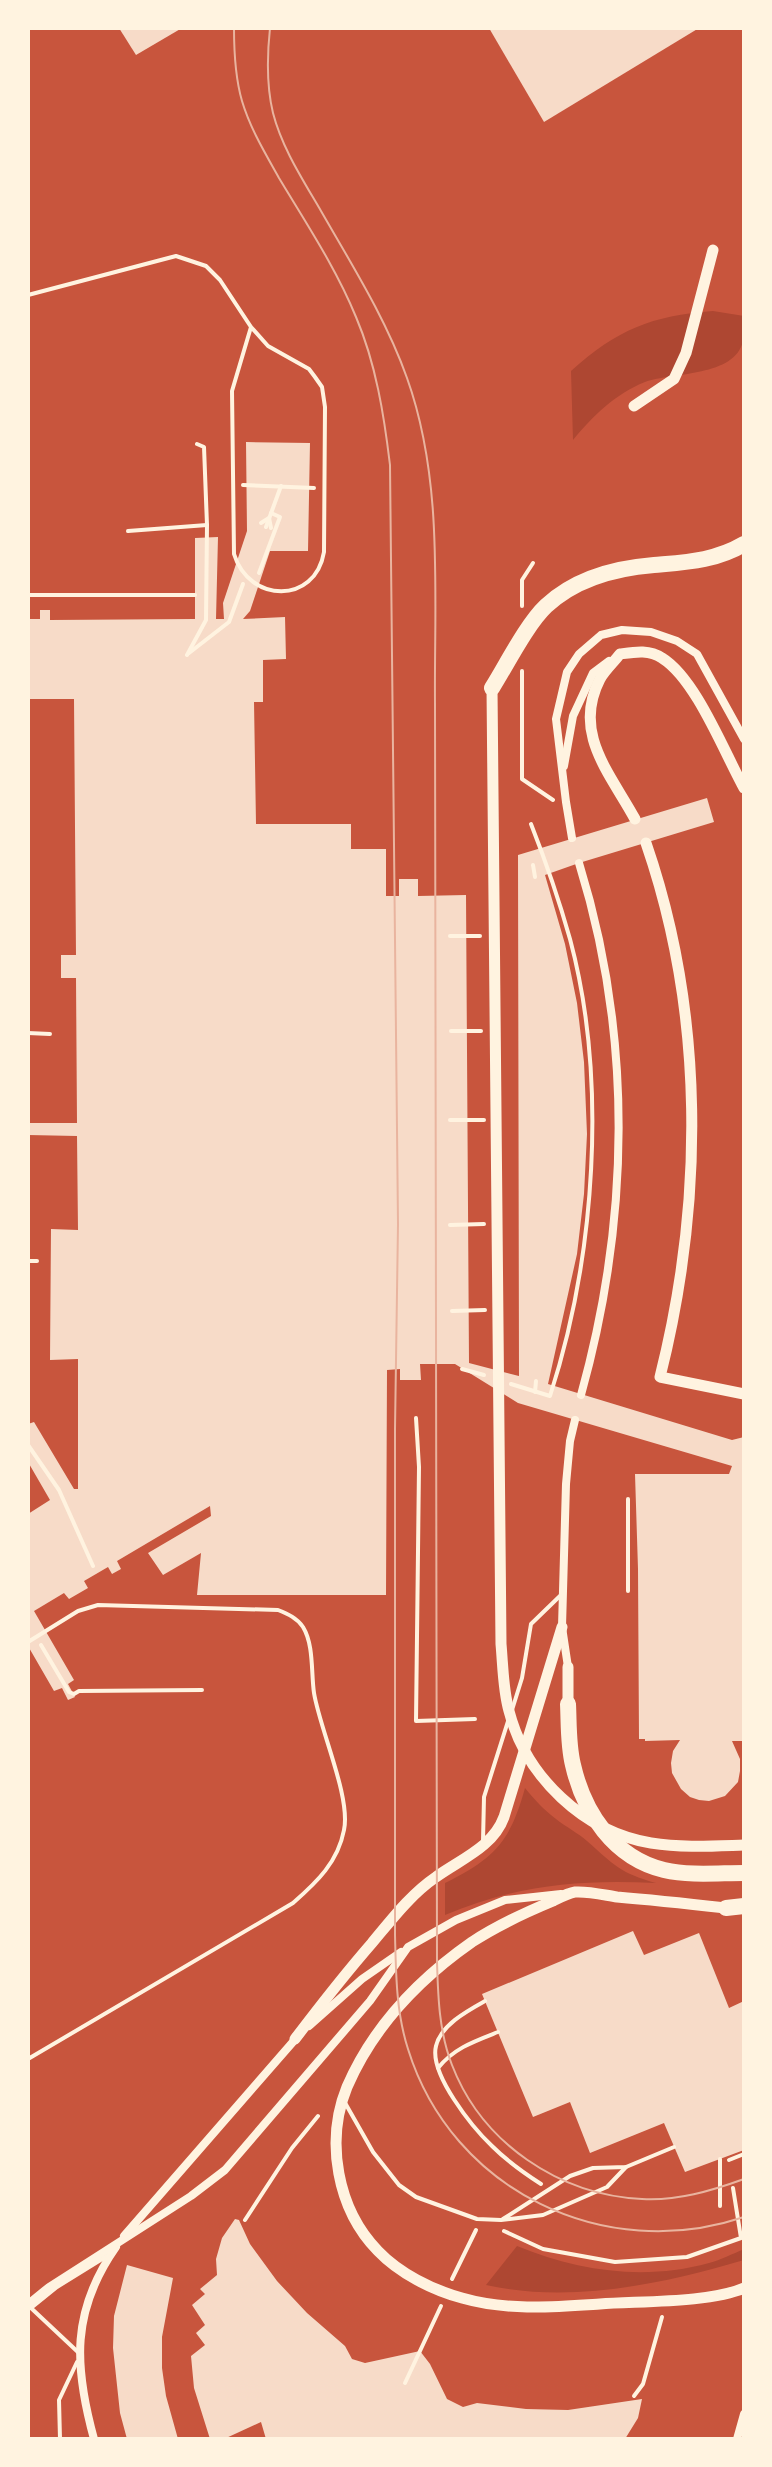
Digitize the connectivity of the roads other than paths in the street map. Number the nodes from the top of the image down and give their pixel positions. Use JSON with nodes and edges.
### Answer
{"nodes":[{"id":1,"x":713,"y":250,"type":"dead end"},
{"id":2,"x":28,"y":295,"type":"edge"},
{"id":3,"x":251,"y":327,"type":"junction"},
{"id":4,"x":634,"y":406,"type":"dead end"},
{"id":5,"x":744,"y":544,"type":"edge"},
{"id":6,"x":28,"y":595,"type":"edge"},
{"id":7,"x":195,"y":595,"type":"dead end"},
{"id":8,"x":620,"y":654,"type":"junction"},
{"id":9,"x":492,"y":688,"type":"joint"},
{"id":10,"x":744,"y":739,"type":"edge"},
{"id":11,"x":563,"y":773,"type":"junction"},
{"id":12,"x":744,"y":788,"type":"edge"},
{"id":13,"x":635,"y":819,"type":"dead end"},
{"id":14,"x":572,"y":838,"type":"dead end"},
{"id":15,"x":646,"y":843,"type":"dead end"},
{"id":16,"x":579,"y":863,"type":"dead end"},
{"id":17,"x":28,"y":1033,"type":"edge"},
{"id":18,"x":50,"y":1034,"type":"dead end"},
{"id":19,"x":28,"y":1261,"type":"edge"},
{"id":20,"x":37,"y":1261,"type":"dead end"},
{"id":21,"x":744,"y":1394,"type":"edge"},
{"id":22,"x":581,"y":1395,"type":"dead end"},
{"id":23,"x":416,"y":1418,"type":"dead end"},
{"id":24,"x":575,"y":1420,"type":"dead end"},
{"id":25,"x":564,"y":1593,"type":"junction"},
{"id":26,"x":562,"y":1627,"type":"junction"},
{"id":27,"x":28,"y":1642,"type":"edge"},
{"id":28,"x":568,"y":1667,"type":"joint"},
{"id":29,"x":568,"y":1704,"type":"joint"},
{"id":30,"x":475,"y":1719,"type":"dead end"},
{"id":31,"x":744,"y":1845,"type":"edge"},
{"id":32,"x":483,"y":1846,"type":"junction"},
{"id":33,"x":744,"y":1873,"type":"edge"},
{"id":34,"x":574,"y":1892,"type":"junction"},
{"id":35,"x":744,"y":1906,"type":"edge"},
{"id":36,"x":726,"y":1908,"type":"joint"},
{"id":37,"x":408,"y":1947,"type":"junction"},
{"id":38,"x":485,"y":2001,"type":"dead end"},
{"id":39,"x":498,"y":2032,"type":"dead end"},
{"id":40,"x":295,"y":2039,"type":"junction"},
{"id":41,"x":28,"y":2059,"type":"edge"},
{"id":42,"x":438,"y":2068,"type":"junction"},
{"id":43,"x":343,"y":2098,"type":"junction"},
{"id":44,"x":674,"y":2147,"type":"dead end"},
{"id":45,"x":720,"y":2159,"type":"dead end"},
{"id":46,"x":626,"y":2167,"type":"junction"},
{"id":47,"x":541,"y":2184,"type":"dead end"},
{"id":48,"x":720,"y":2206,"type":"dead end"},
{"id":49,"x":501,"y":2220,"type":"junction"},
{"id":50,"x":111,"y":2253,"type":"junction"},
{"id":51,"x":744,"y":2288,"type":"edge"},
{"id":52,"x":28,"y":2304,"type":"edge"},
{"id":53,"x":81,"y":2355,"type":"junction"},
{"id":54,"x":744,"y":2414,"type":"edge"},
{"id":55,"x":60,"y":2439,"type":"edge"},
{"id":56,"x":94,"y":2439,"type":"edge"},
{"id":57,"x":737,"y":2439,"type":"edge"}],
"edges":[{"from":1,"to":4,"type":"street"},
{"from":2,"to":3,"type":"lane"},
{"from":3,"to":3,"type":"lane"},
{"from":5,"to":9,"type":"highway"},
{"from":6,"to":7,"type":"lane"},
{"from":8,"to":11,"type":"street"},
{"from":8,"to":12,"type":"street"},
{"from":8,"to":13,"type":"street"},
{"from":9,"to":31,"type":"street"},
{"from":10,"to":11,"type":"street"},
{"from":11,"to":14,"type":"street"},
{"from":15,"to":21,"type":"street"},
{"from":16,"to":22,"type":"street"},
{"from":17,"to":18,"type":"lane"},
{"from":19,"to":20,"type":"lane"},
{"from":23,"to":30,"type":"lane"},
{"from":24,"to":25,"type":"street"},
{"from":25,"to":26,"type":"street"},
{"from":25,"to":32,"type":"lane"},
{"from":26,"to":28,"type":"street"},
{"from":26,"to":32,"type":"street"},
{"from":27,"to":41,"type":"lane"},
{"from":28,"to":29,"type":"street"},
{"from":29,"to":33,"type":"highway"},
{"from":32,"to":40,"type":"street"},
{"from":34,"to":36,"type":"street"},
{"from":34,"to":37,"type":"street"},
{"from":34,"to":43,"type":"street"},
{"from":35,"to":36,"type":"highway"},
{"from":37,"to":40,"type":"street"},
{"from":37,"to":52,"type":"street"},
{"from":38,"to":42,"type":"lane"},
{"from":39,"to":42,"type":"lane"},
{"from":40,"to":50,"type":"street"},
{"from":42,"to":47,"type":"lane"},
{"from":43,"to":49,"type":"lane"},
{"from":43,"to":51,"type":"street"},
{"from":44,"to":46,"type":"lane"},
{"from":45,"to":48,"type":"lane"},
{"from":46,"to":49,"type":"lane"},
{"from":46,"to":49,"type":"lane"},
{"from":50,"to":53,"type":"street"},
{"from":50,"to":53,"type":"lane"},
{"from":53,"to":55,"type":"lane"},
{"from":53,"to":56,"type":"street"},
{"from":54,"to":57,"type":"street"}]}
